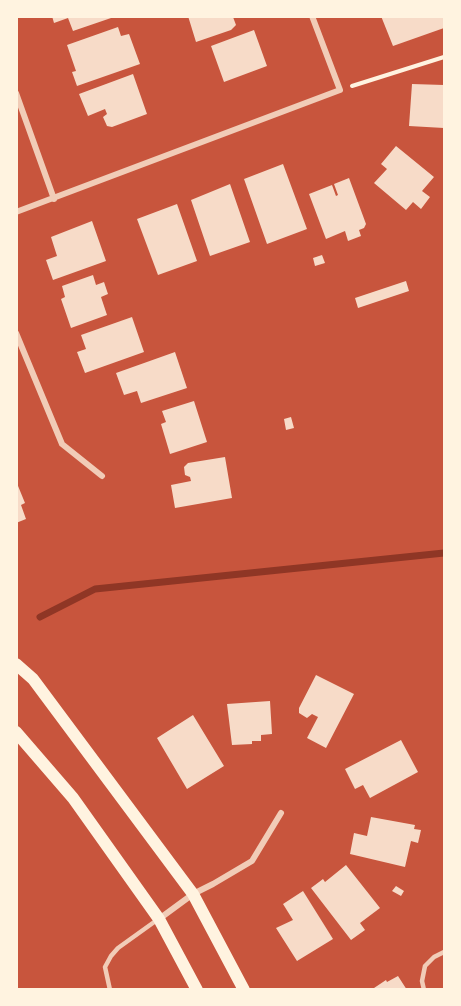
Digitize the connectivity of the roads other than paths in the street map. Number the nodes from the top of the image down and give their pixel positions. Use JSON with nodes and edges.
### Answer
{"nodes":[{"id":1,"x":312,"y":16,"type":"edge"},
{"id":2,"x":16,"y":93,"type":"edge"},
{"id":3,"x":54,"y":199,"type":"junction"},
{"id":4,"x":16,"y":212,"type":"edge"},
{"id":5,"x":16,"y":333,"type":"edge"},
{"id":6,"x":102,"y":476,"type":"dead end"},
{"id":7,"x":16,"y":664,"type":"edge"},
{"id":8,"x":16,"y":732,"type":"edge"},
{"id":9,"x":281,"y":813,"type":"dead end"},
{"id":10,"x":193,"y":894,"type":"junction"},
{"id":11,"x":159,"y":919,"type":"junction"},
{"id":12,"x":444,"y":952,"type":"edge"},
{"id":13,"x":110,"y":990,"type":"edge"},
{"id":14,"x":197,"y":990,"type":"edge"},
{"id":15,"x":244,"y":990,"type":"edge"},
{"id":16,"x":424,"y":990,"type":"edge"}],
"edges":[{"from":1,"to":3,"type":"street"},
{"from":2,"to":3,"type":"street"},
{"from":3,"to":4,"type":"street"},
{"from":5,"to":6,"type":"street"},
{"from":7,"to":10,"type":"main road"},
{"from":8,"to":11,"type":"main road"},
{"from":9,"to":10,"type":"street"},
{"from":10,"to":11,"type":"street"},
{"from":10,"to":15,"type":"main road"},
{"from":11,"to":13,"type":"lane"},
{"from":11,"to":14,"type":"main road"},
{"from":12,"to":16,"type":"lane"}]}
